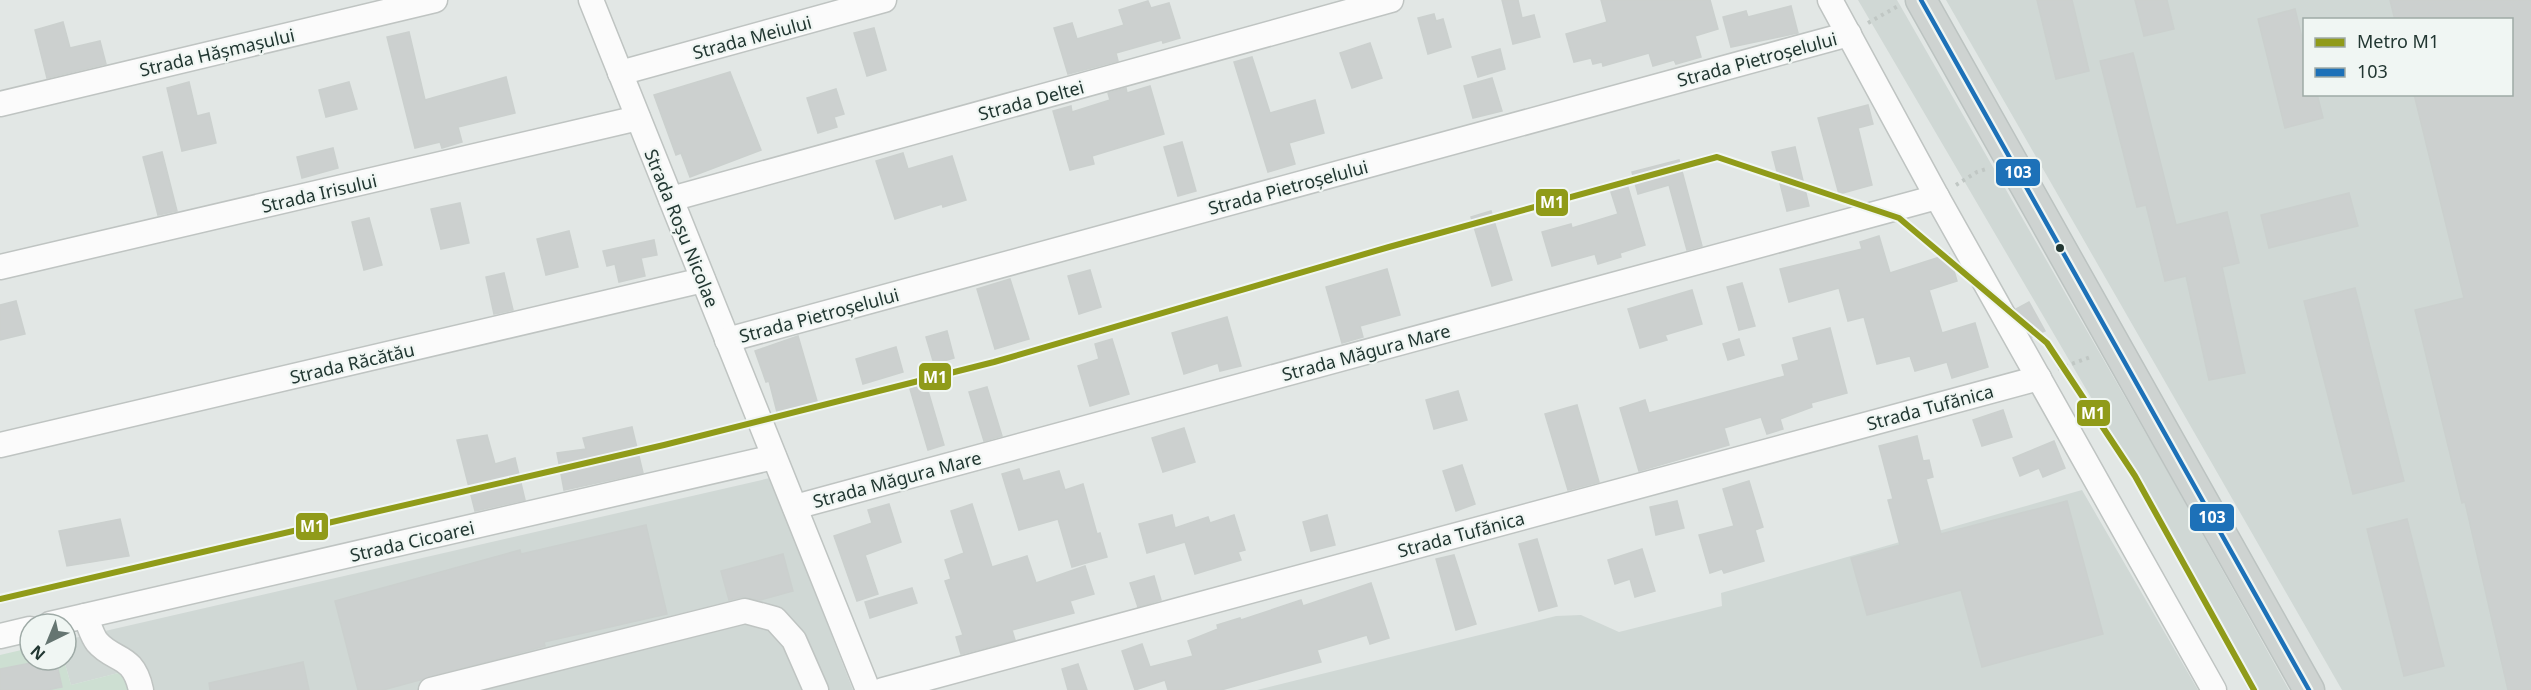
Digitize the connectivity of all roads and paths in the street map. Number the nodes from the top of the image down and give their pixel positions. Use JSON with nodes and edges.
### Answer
{"nodes":[{"id":1,"x":435,"y":0,"type":"edge"},
{"id":2,"x":591,"y":0,"type":"edge"},
{"id":3,"x":884,"y":0,"type":"edge"},
{"id":4,"x":1391,"y":0,"type":"edge"},
{"id":5,"x":1830,"y":0,"type":"edge"},
{"id":6,"x":1905,"y":0,"type":"edge"},
{"id":7,"x":1921,"y":0,"type":"edge"},
{"id":8,"x":1849,"y":34,"type":"junction"},
{"id":9,"x":620,"y":73,"type":"junction"},
{"id":10,"x":0,"y":104,"type":"edge"},
{"id":11,"x":638,"y":118,"type":"junction"},
{"id":12,"x":2012,"y":160,"type":"junction"},
{"id":13,"x":1937,"y":197,"type":"junction"},
{"id":14,"x":671,"y":199,"type":"junction"},
{"id":15,"x":0,"y":267,"type":"edge"},
{"id":16,"x":703,"y":280,"type":"junction"},
{"id":17,"x":728,"y":340,"type":"junction"},
{"id":18,"x":2118,"y":348,"type":"junction"},
{"id":19,"x":2038,"y":378,"type":"junction"},
{"id":20,"x":0,"y":445,"type":"edge"},
{"id":21,"x":774,"y":457,"type":"junction"},
{"id":22,"x":795,"y":507,"type":"junction"},
{"id":23,"x":86,"y":616,"type":"junction"},
{"id":24,"x":78,"y":618,"type":"edge"},
{"id":25,"x":18,"y":632,"type":"edge"},
{"id":26,"x":0,"y":636,"type":"edge"},
{"id":27,"x":141,"y":690,"type":"edge"},
{"id":28,"x":431,"y":690,"type":"edge"},
{"id":29,"x":816,"y":690,"type":"edge"},
{"id":30,"x":868,"y":690,"type":"edge"},
{"id":31,"x":883,"y":690,"type":"edge"},
{"id":32,"x":2214,"y":690,"type":"edge"},
{"id":33,"x":2309,"y":690,"type":"edge"}],
"edges":[{"from":1,"to":10,"type":"street","name":"Strada Hășmașului"},
{"from":2,"to":9,"type":"street","name":"Strada Roșu Nicolae"},
{"from":3,"to":9,"type":"street","name":"Strada Meiului"},
{"from":4,"to":14,"type":"street","name":"Strada Deltei"},
{"from":5,"to":8,"type":"street"},
{"from":6,"to":8,"type":"path"},
{"from":7,"to":12,"type":"main road"},
{"from":8,"to":13,"type":"street"},
{"from":8,"to":17,"type":"street","name":"Strada Pietroșelului"},
{"from":9,"to":11,"type":"street","name":"Strada Roșu Nicolae"},
{"from":11,"to":14,"type":"street","name":"Strada Roșu Nicolae"},
{"from":11,"to":15,"type":"street","name":"Strada Irisului"},
{"from":12,"to":13,"type":"path"},
{"from":12,"to":18,"type":"main road"},
{"from":13,"to":19,"type":"street"},
{"from":13,"to":22,"type":"street","name":"Strada Măgura Mare"},
{"from":14,"to":16,"type":"street","name":"Strada Roșu Nicolae"},
{"from":16,"to":17,"type":"street","name":"Strada Roșu Nicolae"},
{"from":16,"to":20,"type":"street","name":"Strada Răcătău"},
{"from":17,"to":21,"type":"street","name":"Strada Roșu Nicolae"},
{"from":18,"to":19,"type":"path"},
{"from":18,"to":33,"type":"main road"},
{"from":19,"to":31,"type":"street","name":"Strada Tufănica"},
{"from":19,"to":32,"type":"street"},
{"from":21,"to":22,"type":"street","name":"Strada Roșu Nicolae"},
{"from":21,"to":23,"type":"street","name":"Strada Cicoarei"},
{"from":22,"to":30,"type":"street","name":"Strada Roșu Nicolae"},
{"from":23,"to":24,"type":"street","name":"Strada Cicoarei"},
{"from":23,"to":27,"type":"street"},
{"from":25,"to":26,"type":"street"},
{"from":28,"to":29,"type":"street"}]}
